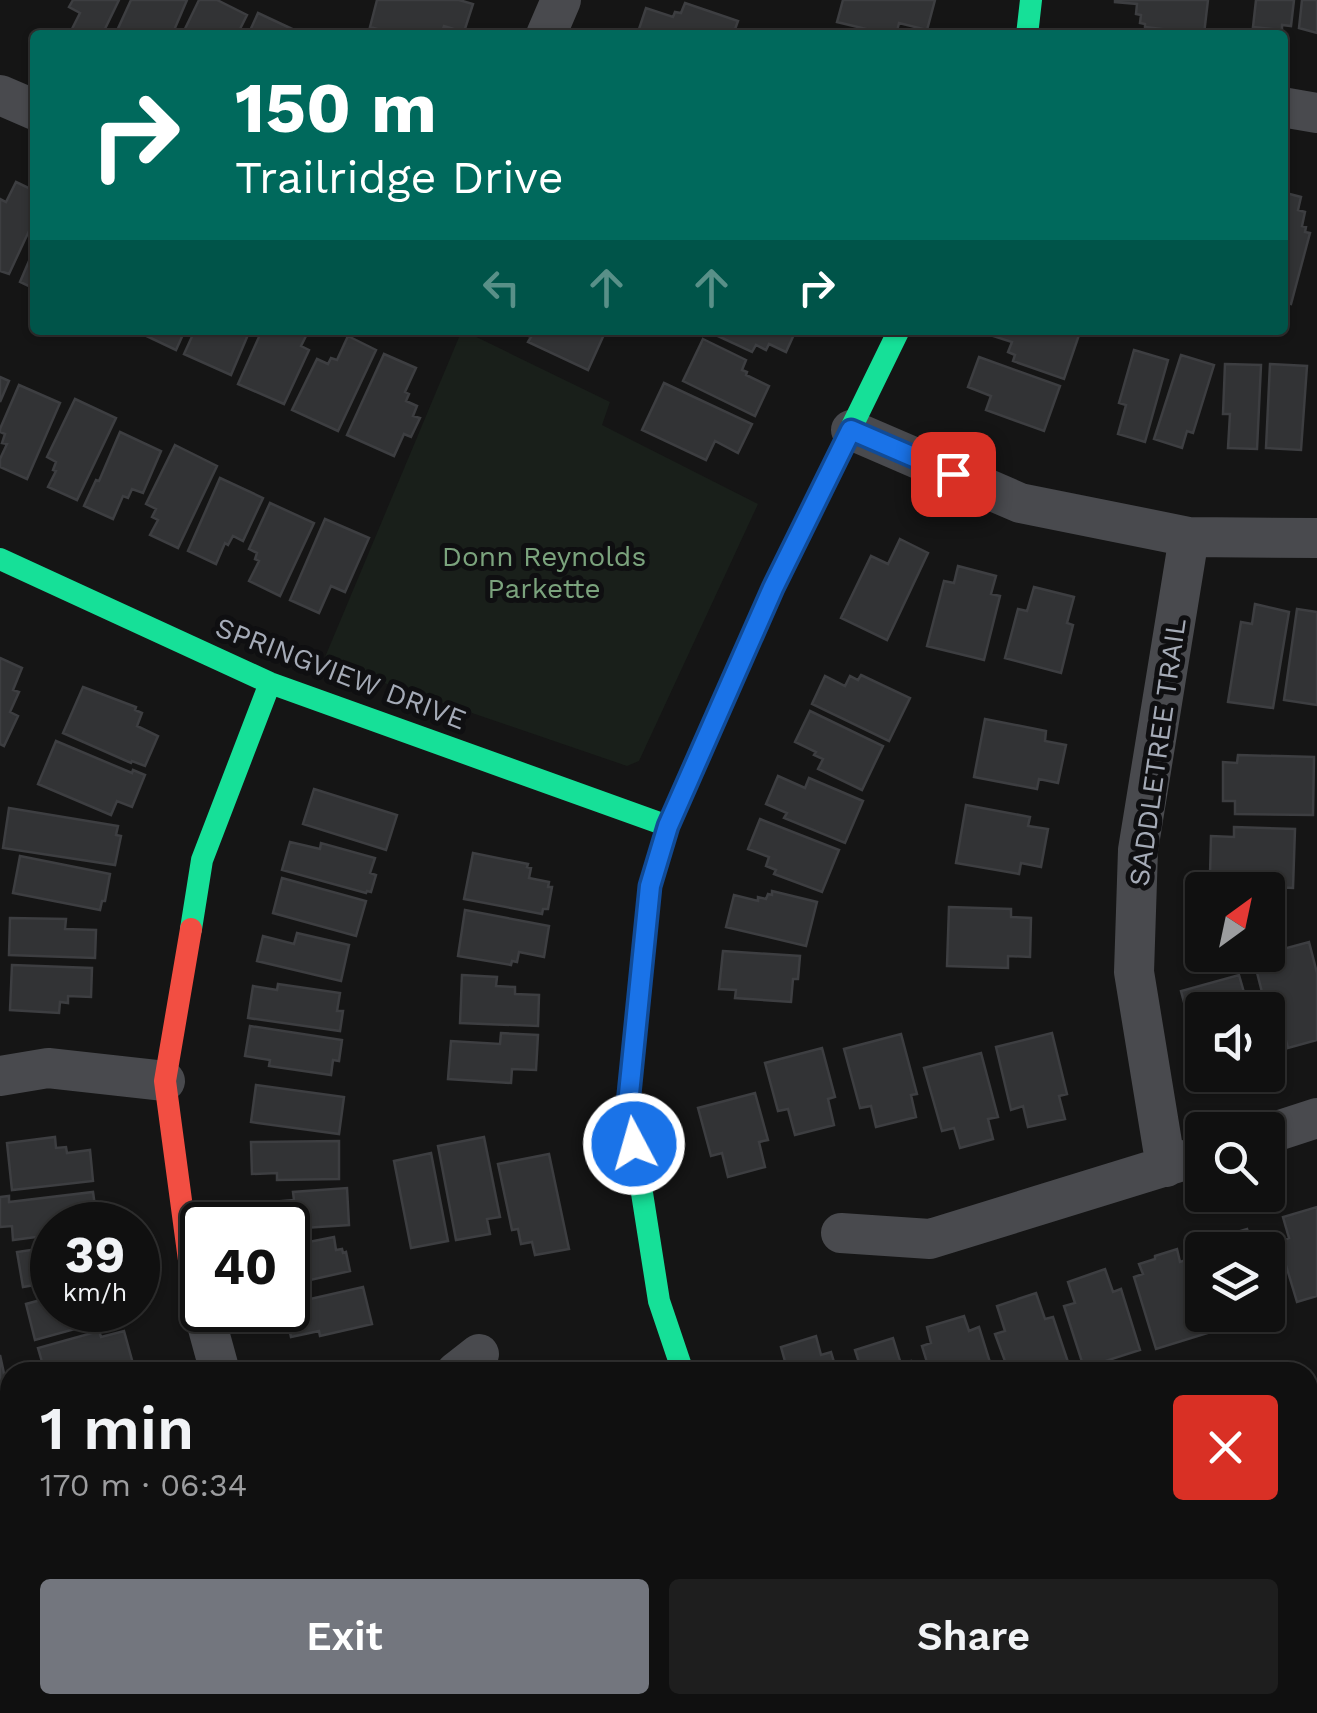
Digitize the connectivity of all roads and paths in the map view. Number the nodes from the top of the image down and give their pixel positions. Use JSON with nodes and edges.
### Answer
{"nodes":[{"id":1,"x":562,"y":0,"type":"edge"},
{"id":2,"x":1031,"y":0,"type":"edge"},
{"id":3,"x":548,"y":30,"type":"edge"},
{"id":4,"x":1027,"y":30,"type":"edge"},
{"id":5,"x":0,"y":95,"type":"edge"},
{"id":6,"x":30,"y":108,"type":"edge"},
{"id":7,"x":1288,"y":109,"type":"edge"},
{"id":8,"x":1317,"y":112,"type":"edge"},
{"id":9,"x":896,"y":335,"type":"edge"},
{"id":10,"x":851,"y":430,"type":"junction"},
{"id":11,"x":1188,"y":537,"type":"junction"},
{"id":12,"x":1317,"y":538,"type":"edge"},
{"id":13,"x":0,"y":559,"type":"edge"},
{"id":14,"x":270,"y":684,"type":"junction"},
{"id":15,"x":668,"y":826,"type":"junction"},
{"id":16,"x":0,"y":1076,"type":"edge"},
{"id":17,"x":165,"y":1081,"type":"junction"},
{"id":18,"x":1317,"y":1118,"type":"edge"},
{"id":19,"x":1285,"y":1128,"type":"edge"},
{"id":20,"x":1184,"y":1161,"type":"edge"},
{"id":21,"x":181,"y":1202,"type":"edge"},
{"id":22,"x":841,"y":1233,"type":"dead end"},
{"id":23,"x":209,"y":1332,"type":"edge"},
{"id":24,"x":217,"y":1362,"type":"edge"},
{"id":25,"x":680,"y":1362,"type":"edge"}],
"edges":[{"from":1,"to":3,"type":"street"},
{"from":2,"to":4,"type":"street"},
{"from":5,"to":6,"type":"street"},
{"from":7,"to":8,"type":"street"},
{"from":9,"to":10,"type":"street"},
{"from":10,"to":11,"type":"street"},
{"from":10,"to":15,"type":"street"},
{"from":11,"to":12,"type":"street"},
{"from":11,"to":20,"type":"street","name":"SADDLETREE TRAIL"},
{"from":13,"to":14,"type":"street","name":"SPRINGVIEW DRIVE"},
{"from":14,"to":15,"type":"street","name":"SPRINGVIEW DRIVE"},
{"from":14,"to":17,"type":"street"},
{"from":15,"to":25,"type":"street"},
{"from":16,"to":17,"type":"street"},
{"from":17,"to":21,"type":"street"},
{"from":18,"to":19,"type":"street"},
{"from":20,"to":22,"type":"street"},
{"from":23,"to":24,"type":"street"}]}
